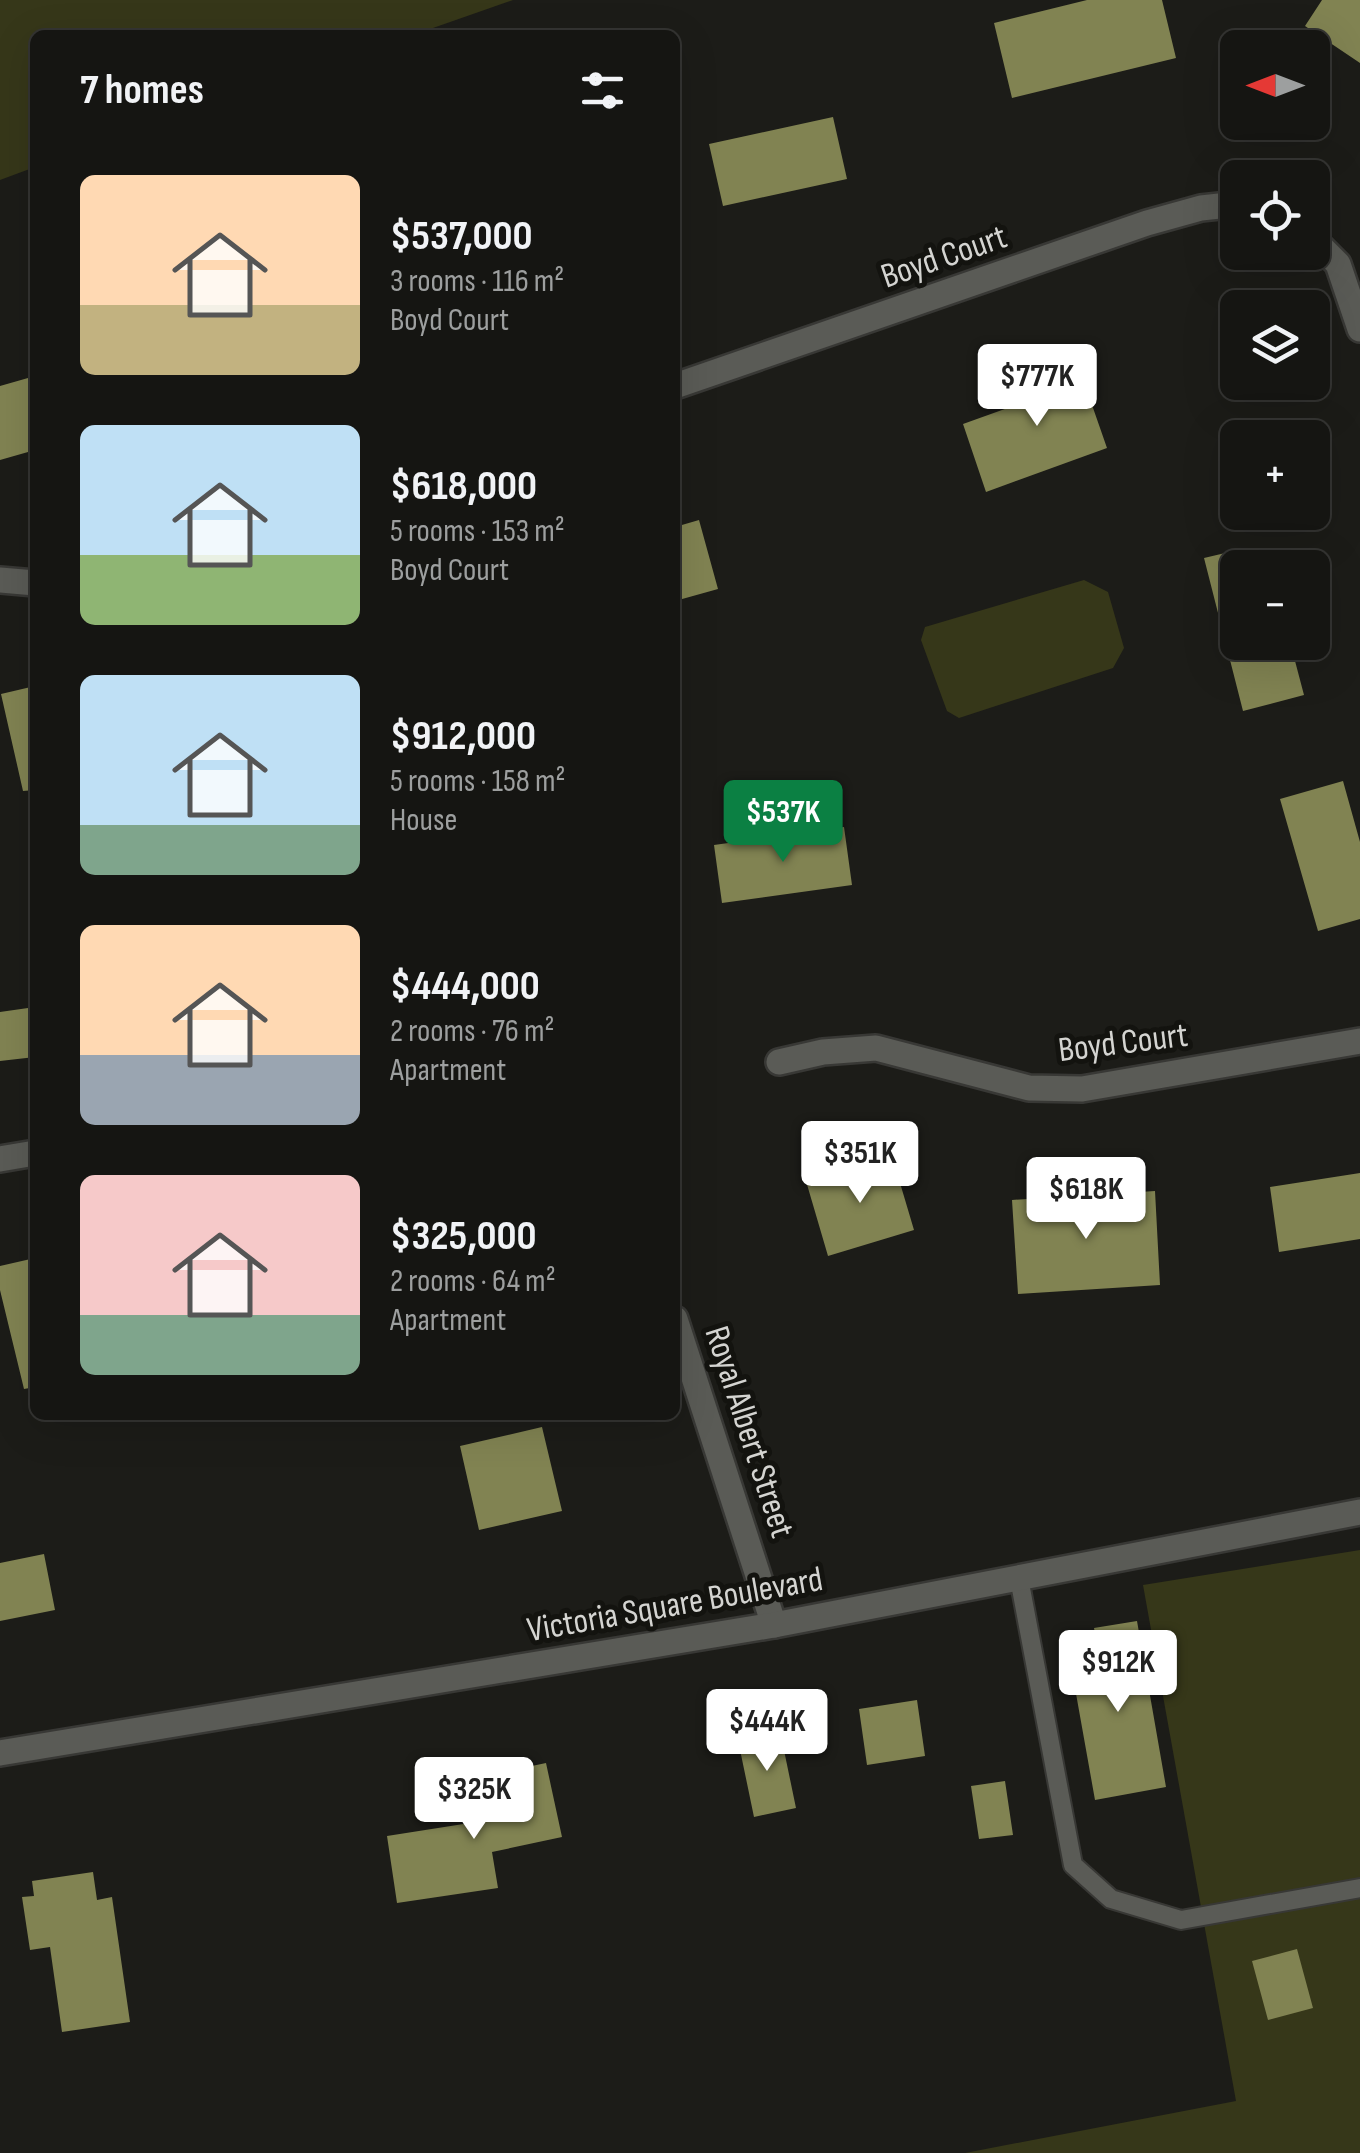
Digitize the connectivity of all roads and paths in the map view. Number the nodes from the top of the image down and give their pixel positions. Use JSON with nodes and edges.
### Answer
{"nodes":[{"id":1,"x":1220,"y":206,"type":"edge"},
{"id":2,"x":1330,"y":256,"type":"edge"},
{"id":3,"x":1360,"y":329,"type":"edge"},
{"id":4,"x":680,"y":384,"type":"edge"},
{"id":5,"x":0,"y":580,"type":"edge"},
{"id":6,"x":30,"y":583,"type":"edge"},
{"id":7,"x":1360,"y":1041,"type":"edge"},
{"id":8,"x":780,"y":1062,"type":"dead end"},
{"id":9,"x":30,"y":1154,"type":"edge"},
{"id":10,"x":0,"y":1160,"type":"edge"},
{"id":11,"x":680,"y":1334,"type":"edge"},
{"id":12,"x":1360,"y":1512,"type":"edge"},
{"id":13,"x":1019,"y":1578,"type":"junction"},
{"id":14,"x":774,"y":1625,"type":"junction"},
{"id":15,"x":0,"y":1754,"type":"edge"},
{"id":16,"x":1360,"y":1888,"type":"edge"}],
"edges":[{"from":1,"to":4,"type":"street","name":"Boyd Court"},
{"from":2,"to":3,"type":"street"},
{"from":5,"to":6,"type":"street"},
{"from":7,"to":8,"type":"street","name":"Boyd Court"},
{"from":9,"to":10,"type":"street"},
{"from":11,"to":14,"type":"street","name":"Royal Albert Street"},
{"from":12,"to":13,"type":"street","name":"Victoria Square Boulevard"},
{"from":13,"to":14,"type":"street","name":"Victoria Square Boulevard"},
{"from":13,"to":16,"type":"lane"},
{"from":14,"to":15,"type":"street","name":"Victoria Square Boulevard"}]}
